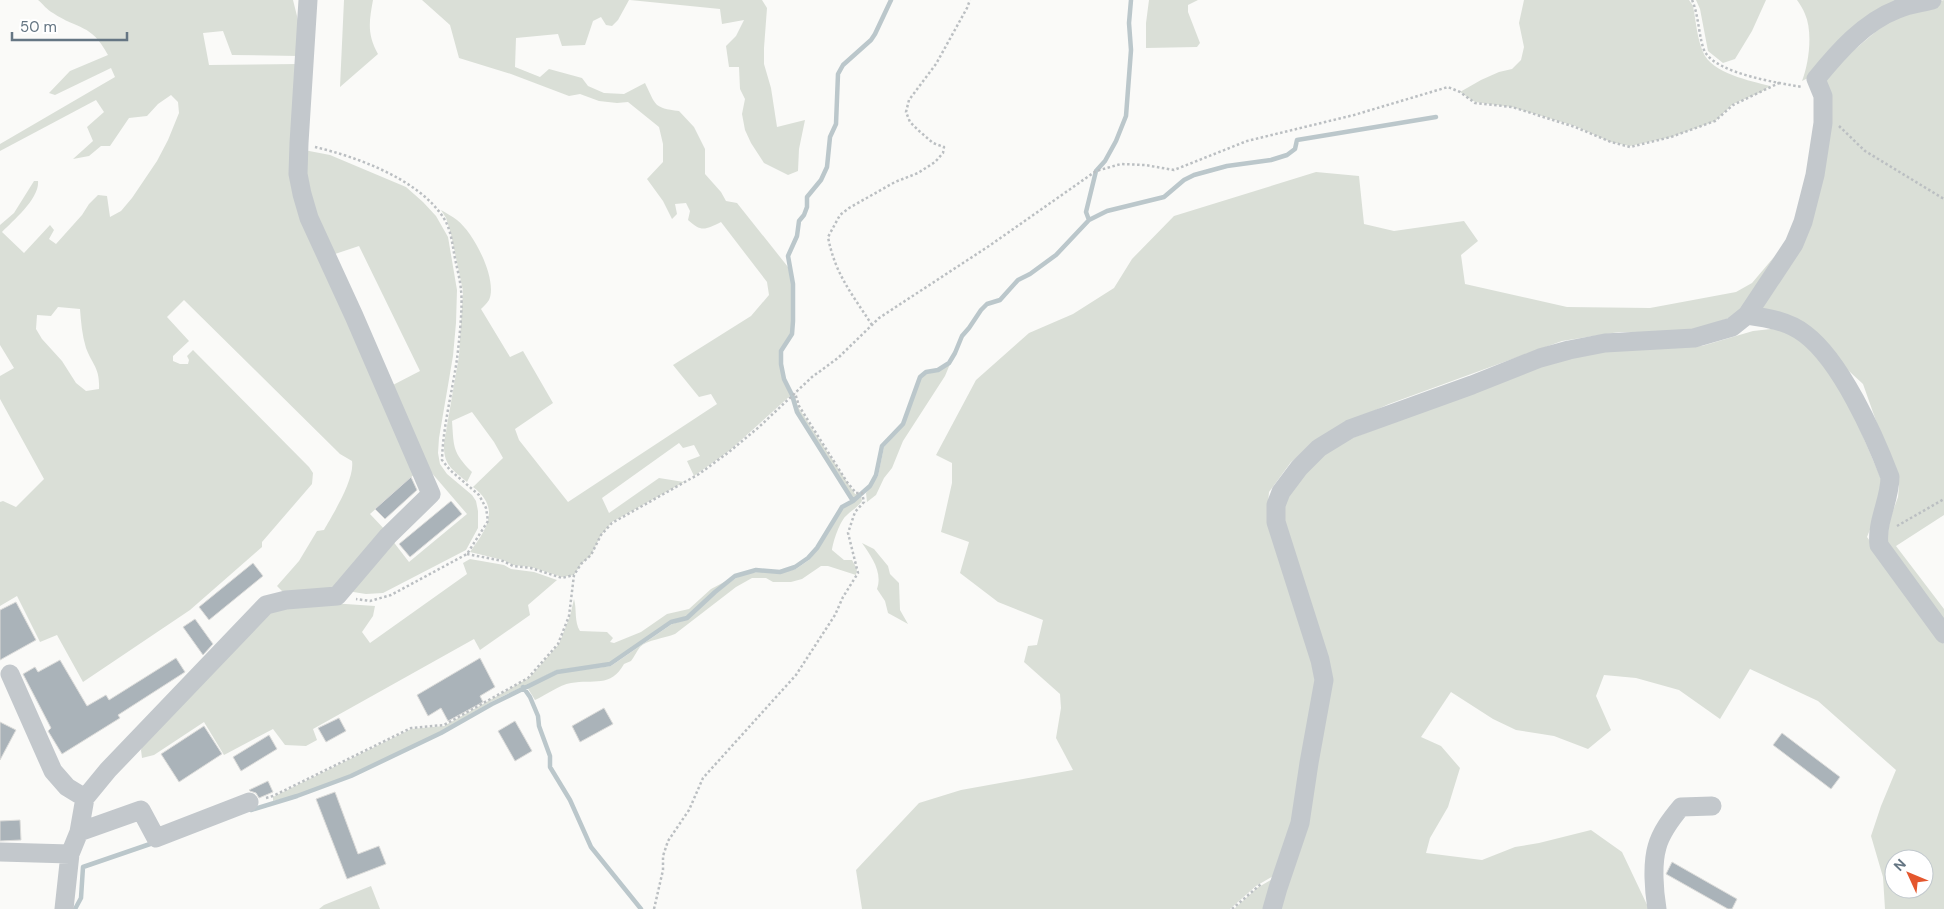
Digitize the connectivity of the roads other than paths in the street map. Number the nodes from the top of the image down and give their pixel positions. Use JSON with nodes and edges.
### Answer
{"nodes":[{"id":1,"x":308,"y":0,"type":"edge"},
{"id":2,"x":1932,"y":0,"type":"edge"},
{"id":3,"x":1747,"y":315,"type":"junction"},
{"id":4,"x":1944,"y":634,"type":"edge"},
{"id":5,"x":10,"y":674,"type":"dead end"},
{"id":6,"x":85,"y":798,"type":"junction"},
{"id":7,"x":249,"y":802,"type":"road end"},
{"id":8,"x":1712,"y":806,"type":"dead end"},
{"id":9,"x":78,"y":832,"type":"junction"},
{"id":10,"x":0,"y":852,"type":"edge"},
{"id":11,"x":70,"y":854,"type":"junction"},
{"id":12,"x":64,"y":909,"type":"edge"},
{"id":13,"x":1272,"y":909,"type":"edge"},
{"id":14,"x":1657,"y":909,"type":"edge"}],
"edges":[{"from":1,"to":6,"type":"street"},
{"from":2,"to":3,"type":"street"},
{"from":3,"to":4,"type":"street"},
{"from":3,"to":13,"type":"street"},
{"from":5,"to":6,"type":"street"},
{"from":6,"to":9,"type":"street"},
{"from":7,"to":9,"type":"street"},
{"from":8,"to":14,"type":"street"},
{"from":9,"to":11,"type":"street"},
{"from":10,"to":11,"type":"street"},
{"from":11,"to":12,"type":"street"}]}
